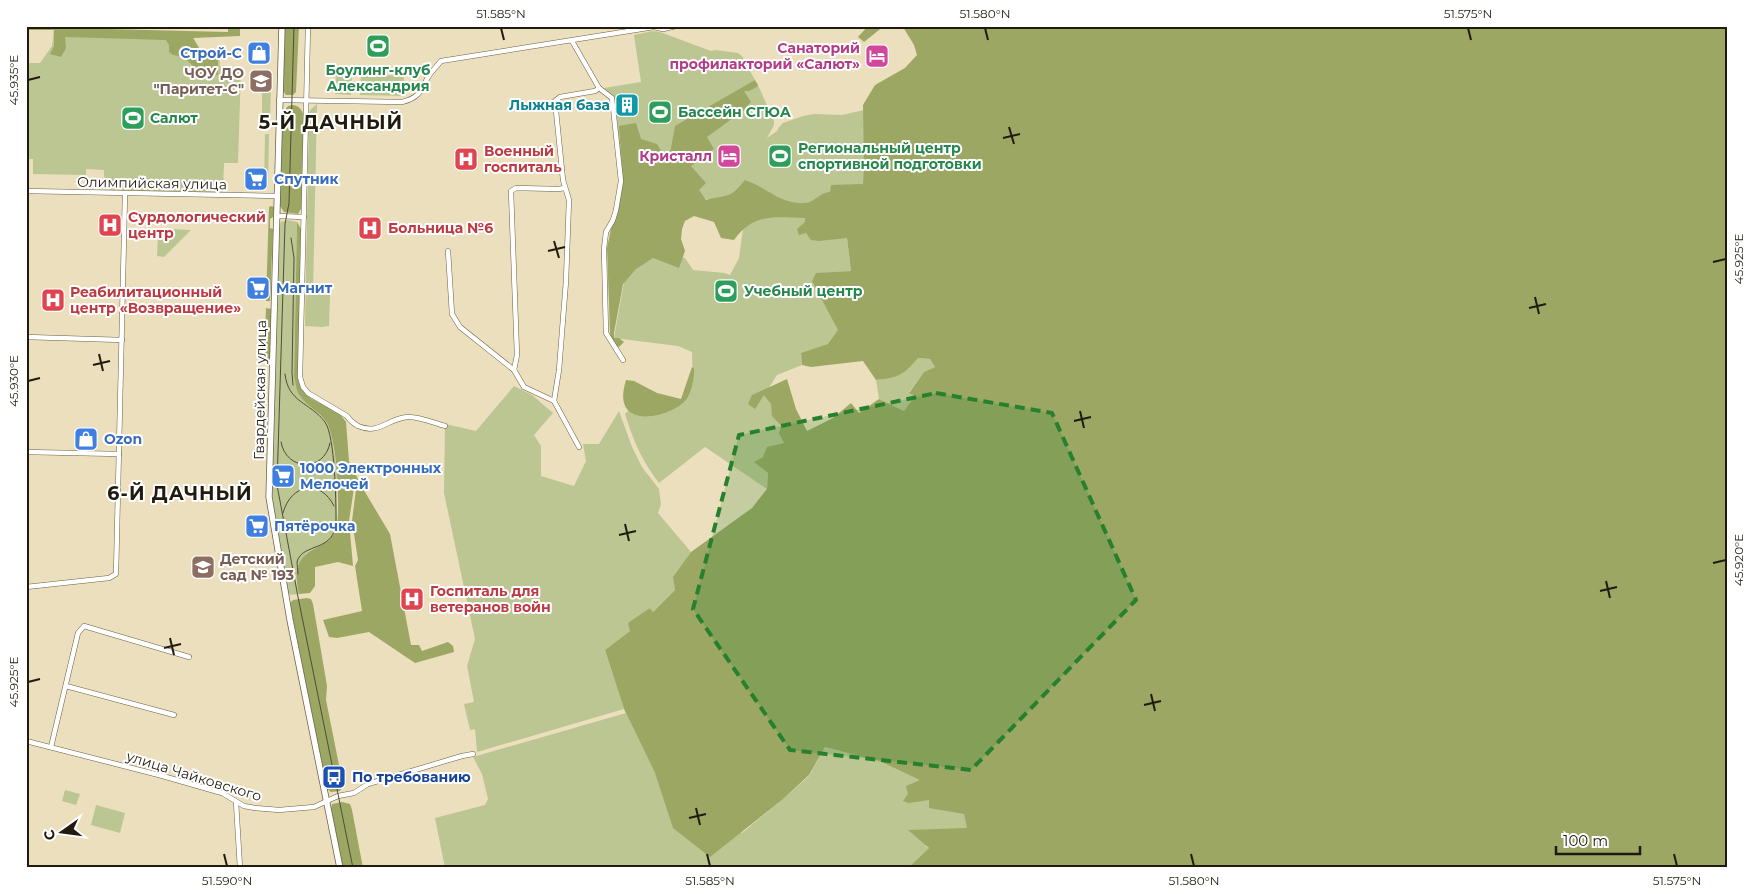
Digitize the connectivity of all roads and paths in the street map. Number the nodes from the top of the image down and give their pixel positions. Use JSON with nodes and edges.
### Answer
{"nodes":[{"id":1,"x":282,"y":26,"type":"edge"},
{"id":2,"x":308,"y":26,"type":"edge"},
{"id":3,"x":676,"y":26,"type":"edge"},
{"id":4,"x":572,"y":40,"type":"junction"},
{"id":5,"x":600,"y":88,"type":"junction"},
{"id":6,"x":279,"y":100,"type":"junction"},
{"id":7,"x":306,"y":101,"type":"junction"},
{"id":8,"x":565,"y":188,"type":"junction"},
{"id":9,"x":26,"y":191,"type":"edge"},
{"id":10,"x":125,"y":194,"type":"junction"},
{"id":11,"x":277,"y":196,"type":"junction"},
{"id":12,"x":277,"y":216,"type":"junction"},
{"id":13,"x":304,"y":217,"type":"junction"},
{"id":14,"x":448,"y":251,"type":"dead end"},
{"id":15,"x":26,"y":337,"type":"edge"},
{"id":16,"x":122,"y":340,"type":"junction"},
{"id":17,"x":623,"y":360,"type":"dead end"},
{"id":18,"x":514,"y":370,"type":"junction"},
{"id":19,"x":554,"y":401,"type":"junction"},
{"id":20,"x":445,"y":426,"type":"dead end"},
{"id":21,"x":579,"y":447,"type":"dead end"},
{"id":22,"x":26,"y":452,"type":"edge"},
{"id":23,"x":119,"y":454,"type":"junction"},
{"id":24,"x":26,"y":587,"type":"edge"},
{"id":25,"x":189,"y":657,"type":"dead end"},
{"id":26,"x":66,"y":686,"type":"junction"},
{"id":27,"x":174,"y":714,"type":"dead end"},
{"id":28,"x":26,"y":741,"type":"edge"},
{"id":29,"x":51,"y":747,"type":"junction"},
{"id":30,"x":474,"y":754,"type":"dead end"},
{"id":31,"x":326,"y":801,"type":"junction"},
{"id":32,"x":236,"y":802,"type":"junction"},
{"id":33,"x":240,"y":868,"type":"edge"},
{"id":34,"x":340,"y":868,"type":"edge"}],
"edges":[{"from":1,"to":6,"type":"street","name":"Гвардейская улица"},
{"from":2,"to":7,"type":"street"},
{"from":3,"to":4,"type":"street"},
{"from":4,"to":5,"type":"street"},
{"from":4,"to":7,"type":"street"},
{"from":5,"to":8,"type":"street"},
{"from":5,"to":17,"type":"street"},
{"from":6,"to":7,"type":"street"},
{"from":6,"to":11,"type":"street","name":"Гвардейская улица"},
{"from":7,"to":13,"type":"street"},
{"from":8,"to":18,"type":"street"},
{"from":8,"to":19,"type":"street"},
{"from":9,"to":10,"type":"street","name":"Олимпийская улица"},
{"from":10,"to":11,"type":"street","name":"Олимпийская улица"},
{"from":10,"to":16,"type":"street"},
{"from":11,"to":12,"type":"street","name":"Гвардейская улица"},
{"from":12,"to":13,"type":"street"},
{"from":12,"to":31,"type":"street","name":"Гвардейская улица"},
{"from":13,"to":20,"type":"street"},
{"from":14,"to":18,"type":"street"},
{"from":15,"to":16,"type":"street"},
{"from":16,"to":23,"type":"street"},
{"from":18,"to":19,"type":"street"},
{"from":19,"to":21,"type":"street"},
{"from":22,"to":23,"type":"street"},
{"from":23,"to":24,"type":"street"},
{"from":25,"to":26,"type":"street"},
{"from":26,"to":27,"type":"street"},
{"from":26,"to":29,"type":"street"},
{"from":28,"to":29,"type":"street","name":"улица Чайковского"},
{"from":29,"to":32,"type":"street","name":"улица Чайковского"},
{"from":30,"to":31,"type":"street","name":"улица Чайковского"},
{"from":31,"to":32,"type":"street","name":"улица Чайковского"},
{"from":31,"to":34,"type":"street","name":"Гвардейская улица"},
{"from":32,"to":33,"type":"street"}]}
